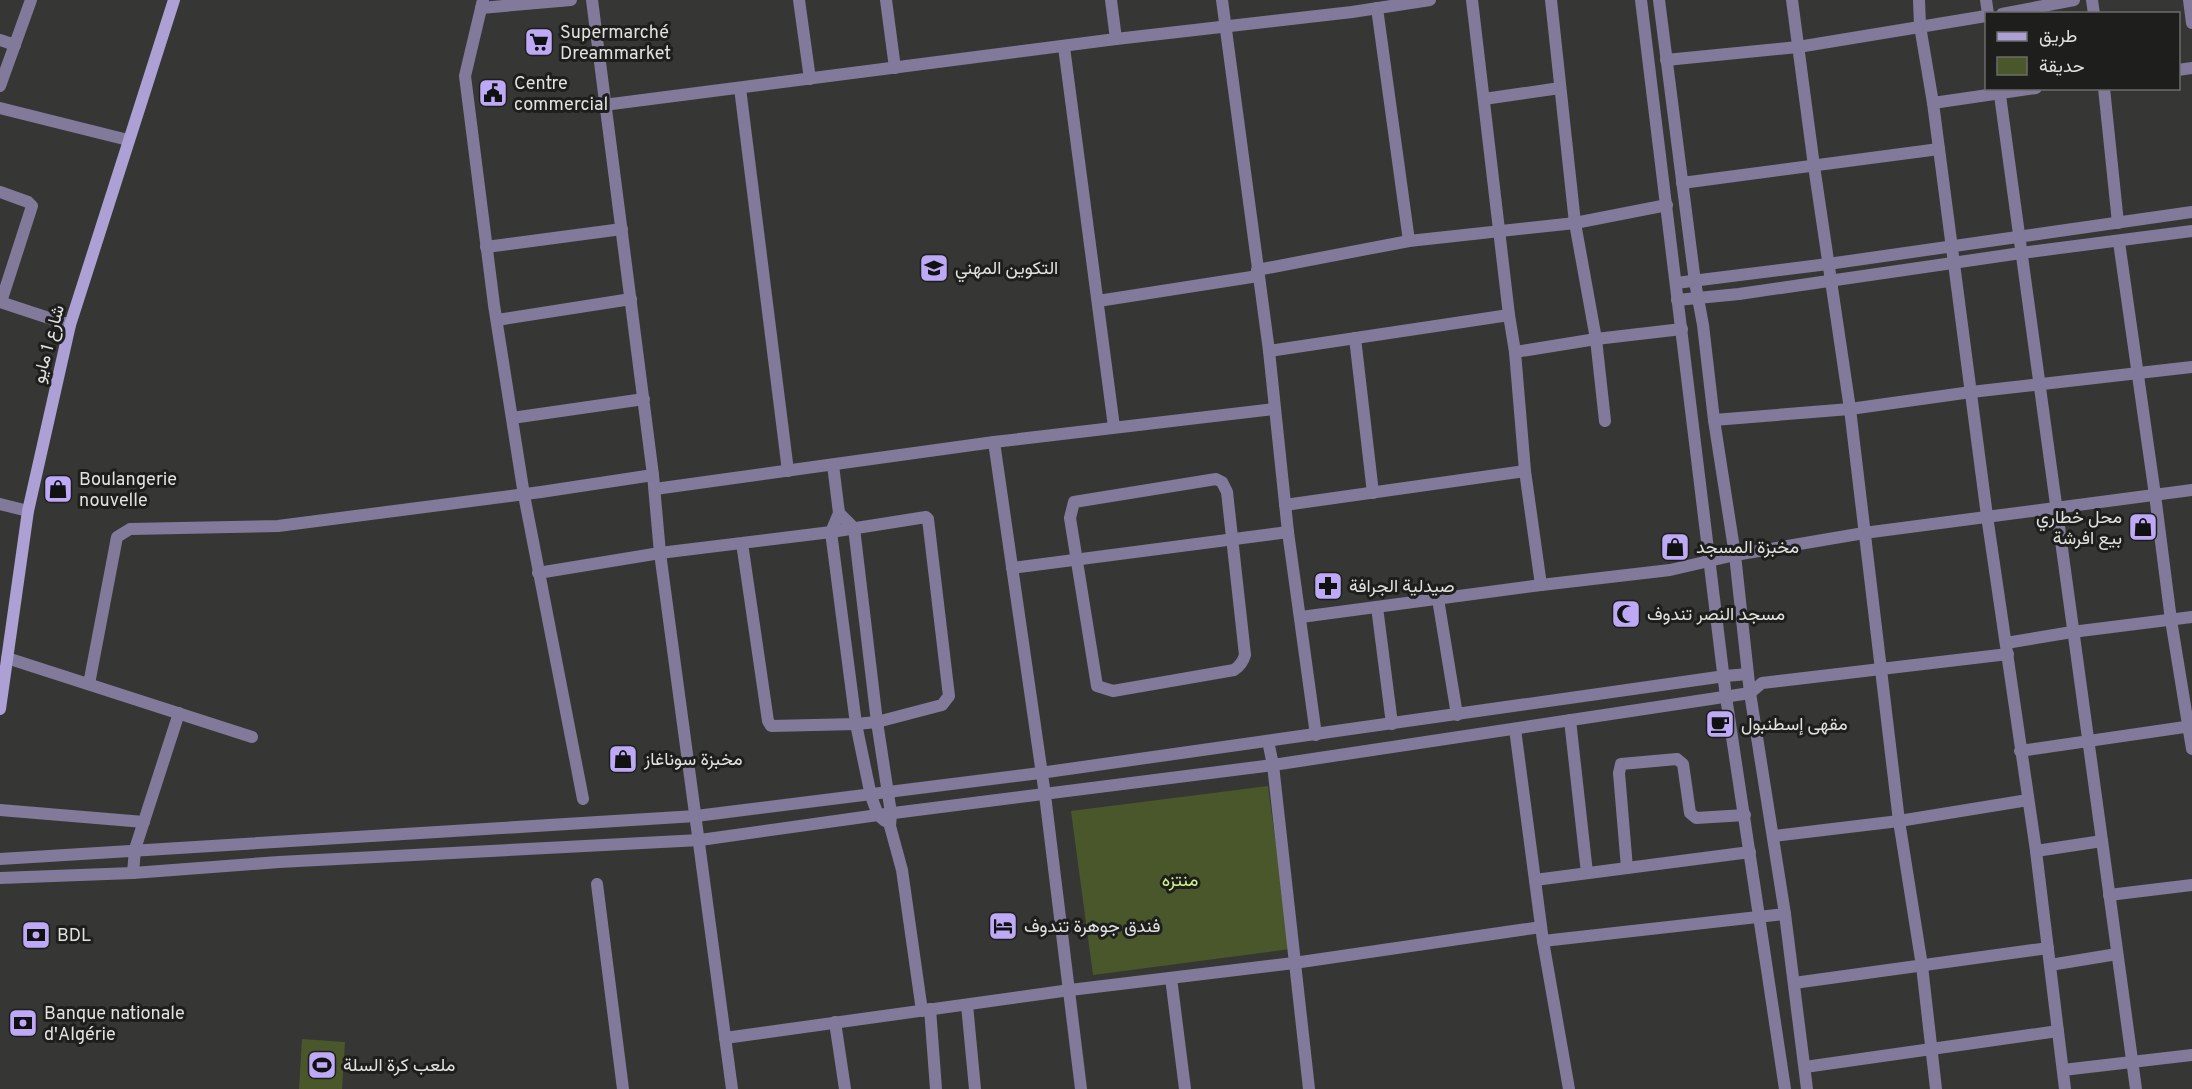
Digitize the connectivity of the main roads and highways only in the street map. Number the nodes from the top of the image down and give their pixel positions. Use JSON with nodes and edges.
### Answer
{"nodes":[{"id":1,"x":174,"y":0,"type":"edge"},
{"id":2,"x":0,"y":709,"type":"edge"}],
"edges":[{"from":1,"to":2,"type":"main road","name":"شارع 1 مايو"}]}
